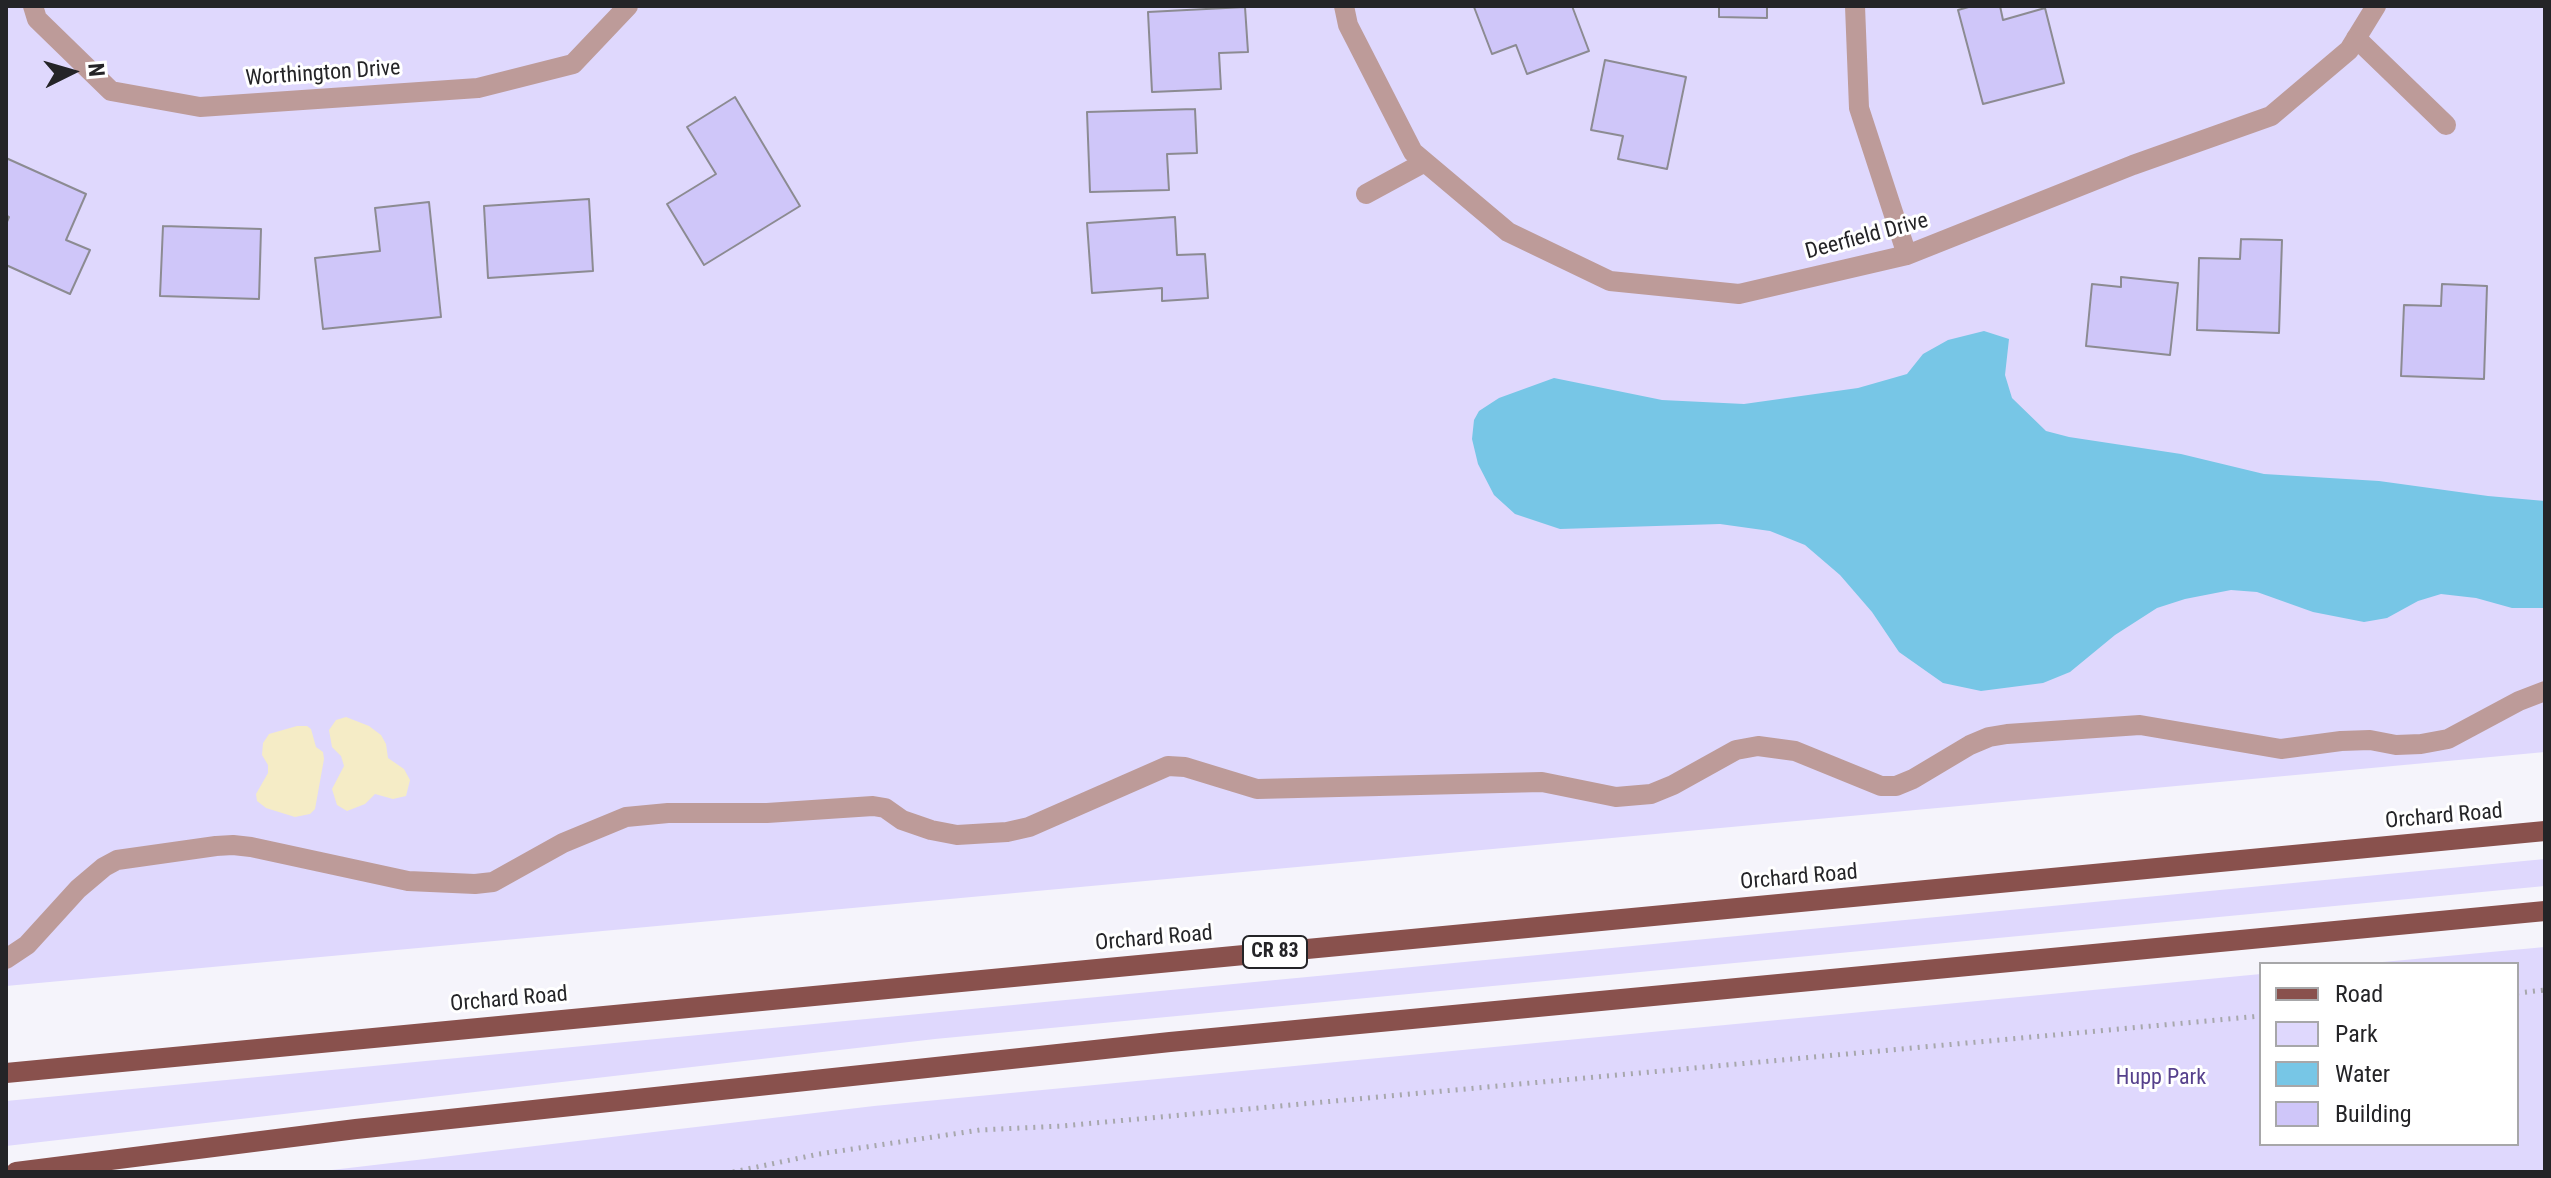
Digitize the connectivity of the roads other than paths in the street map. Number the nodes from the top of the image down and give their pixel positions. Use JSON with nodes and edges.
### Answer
{"nodes":[{"id":1,"x":33,"y":6,"type":"edge"},
{"id":2,"x":628,"y":6,"type":"edge"},
{"id":3,"x":1344,"y":6,"type":"edge"},
{"id":4,"x":1855,"y":6,"type":"edge"},
{"id":5,"x":2376,"y":6,"type":"edge"},
{"id":6,"x":2356,"y":38,"type":"junction"},
{"id":7,"x":2446,"y":125,"type":"dead end"},
{"id":8,"x":1425,"y":162,"type":"junction"},
{"id":9,"x":1366,"y":194,"type":"dead end"},
{"id":10,"x":1907,"y":255,"type":"junction"},
{"id":11,"x":2545,"y":691,"type":"edge"},
{"id":12,"x":2545,"y":831,"type":"edge"},
{"id":13,"x":2545,"y":911,"type":"edge"},
{"id":14,"x":6,"y":959,"type":"edge"},
{"id":15,"x":6,"y":1073,"type":"edge"},
{"id":16,"x":16,"y":1172,"type":"edge"}],
"edges":[{"from":1,"to":2,"type":"street","name":"Worthington Drive"},
{"from":3,"to":8,"type":"street","name":"Deerfield Drive"},
{"from":4,"to":10,"type":"street"},
{"from":5,"to":6,"type":"street","name":"Deerfield Drive"},
{"from":6,"to":7,"type":"street"},
{"from":6,"to":10,"type":"street","name":"Deerfield Drive"},
{"from":8,"to":9,"type":"street"},
{"from":8,"to":10,"type":"street","name":"Deerfield Drive"},
{"from":11,"to":14,"type":"street"},
{"from":12,"to":15,"type":"main road","name":"Orchard Road","number":"CR 83"},
{"from":13,"to":16,"type":"main road"}]}
